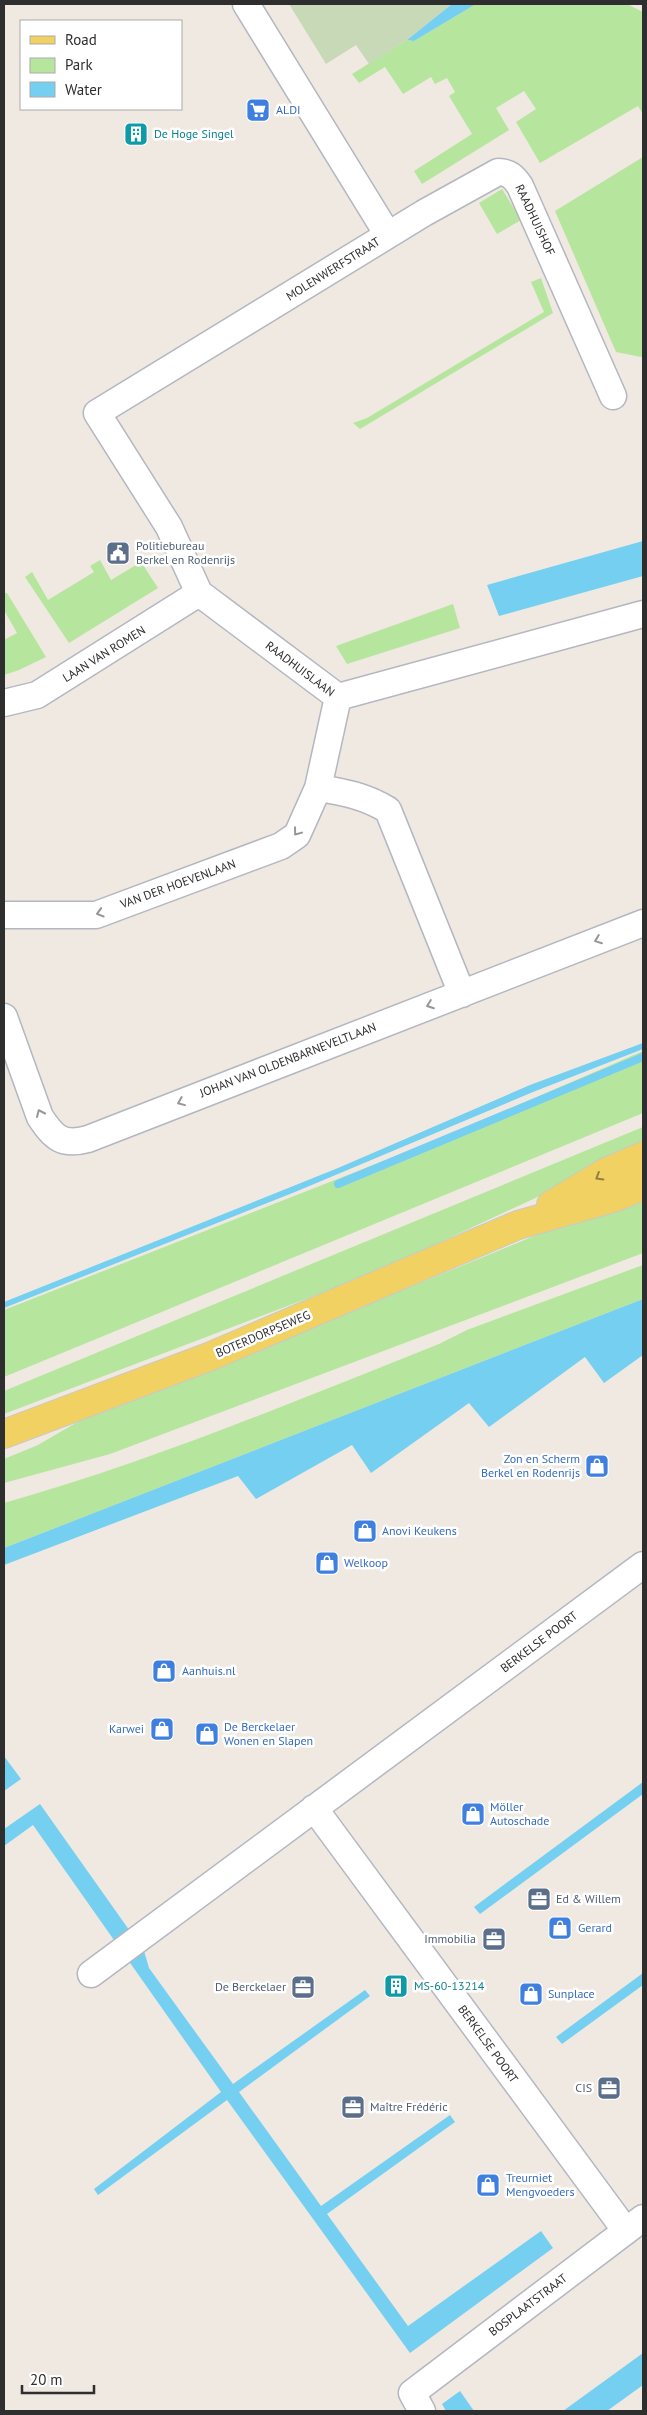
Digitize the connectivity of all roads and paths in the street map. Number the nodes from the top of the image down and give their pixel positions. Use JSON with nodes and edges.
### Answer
{"nodes":[{"id":1,"x":246,"y":4,"type":"edge"},
{"id":2,"x":388,"y":235,"type":"junction"},
{"id":3,"x":613,"y":396,"type":"dead end"},
{"id":4,"x":97,"y":413,"type":"joint"},
{"id":5,"x":199,"y":593,"type":"junction"},
{"id":6,"x":643,"y":614,"type":"edge"},
{"id":7,"x":338,"y":697,"type":"junction"},
{"id":8,"x":4,"y":702,"type":"edge"},
{"id":9,"x":318,"y":788,"type":"junction"},
{"id":10,"x":4,"y":915,"type":"edge"},
{"id":11,"x":643,"y":923,"type":"edge"},
{"id":12,"x":462,"y":994,"type":"junction"},
{"id":13,"x":4,"y":1017,"type":"edge"},
{"id":14,"x":643,"y":1156,"type":"edge"},
{"id":15,"x":643,"y":1186,"type":"edge"},
{"id":16,"x":518,"y":1225,"type":"junction"},
{"id":17,"x":4,"y":1434,"type":"edge"},
{"id":18,"x":643,"y":1564,"type":"edge"},
{"id":19,"x":314,"y":1808,"type":"junction"},
{"id":20,"x":91,"y":1974,"type":"dead end"},
{"id":21,"x":634,"y":2224,"type":"edge"},
{"id":22,"x":417,"y":2402,"type":"edge"}],
"edges":[{"from":1,"to":2,"type":"street","name":"MOLENWERFSTRAAT"},
{"from":2,"to":3,"type":"street","name":"RAADHUISHOF"},
{"from":2,"to":4,"type":"street","name":"MOLENWERFSTRAAT"},
{"from":4,"to":5,"type":"street","name":"RAADHUISLAAN"},
{"from":5,"to":7,"type":"street","name":"RAADHUISLAAN"},
{"from":5,"to":8,"type":"street","name":"LAAN VAN ROMEN"},
{"from":6,"to":7,"type":"street","name":"RAADHUISLAAN"},
{"from":7,"to":9,"type":"street","name":"VAN DER HOEVENLAAN"},
{"from":9,"to":10,"type":"street","name":"VAN DER HOEVENLAAN","one_way":true},
{"from":9,"to":12,"type":"street"},
{"from":11,"to":12,"type":"street","name":"JOHAN VAN OLDENBARNEVELTLAAN","one_way":true},
{"from":12,"to":13,"type":"street","name":"JOHAN VAN OLDENBARNEVELTLAAN","one_way":true},
{"from":14,"to":16,"type":"main road","name":"BOTERDORPSEWEG","one_way":true},
{"from":15,"to":16,"type":"main road","name":"BOTERDORPSEWEG"},
{"from":16,"to":17,"type":"main road","name":"BOTERDORPSEWEG"},
{"from":18,"to":19,"type":"street","name":"BERKELSE POORT"},
{"from":19,"to":20,"type":"street","name":"BERKELSE POORT"},
{"from":19,"to":21,"type":"street","name":"BERKELSE POORT"},
{"from":21,"to":22,"type":"street","name":"BOSPLAATSTRAAT"}]}
